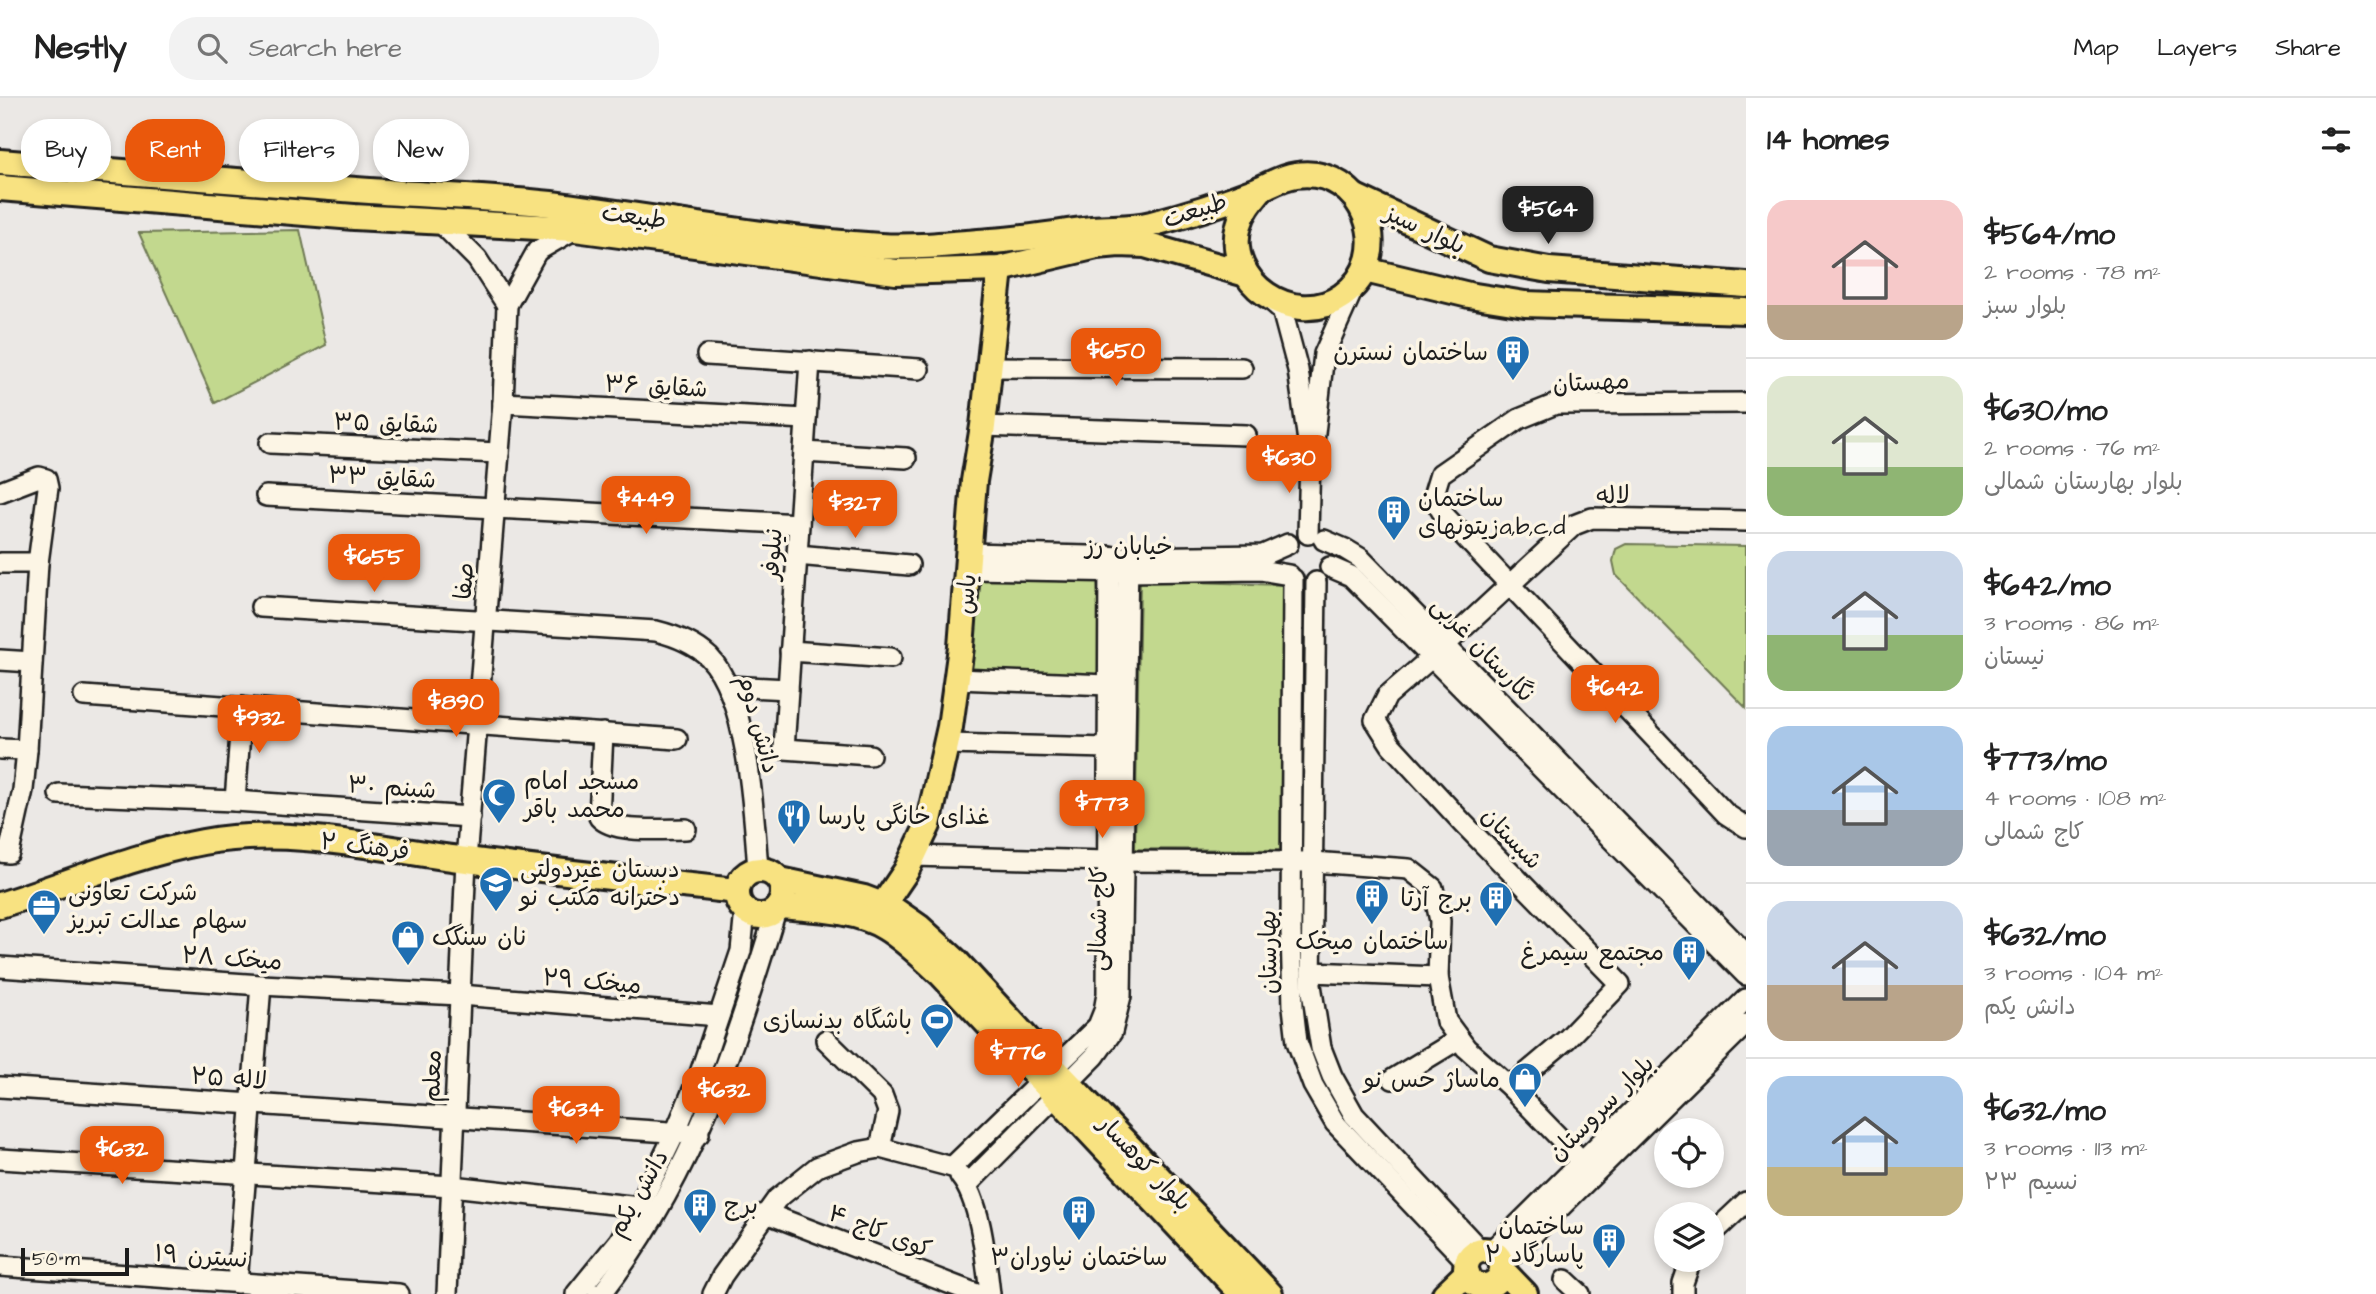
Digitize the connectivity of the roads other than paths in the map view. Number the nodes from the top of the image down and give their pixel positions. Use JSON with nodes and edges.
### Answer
{"nodes":[{"id":1,"x":0,"y":162,"type":"edge"},
{"id":2,"x":0,"y":188,"type":"edge"},
{"id":3,"x":1261,"y":189,"type":"junction"},
{"id":4,"x":1354,"y":196,"type":"junction"},
{"id":5,"x":440,"y":222,"type":"junction"},
{"id":6,"x":575,"y":229,"type":"junction"},
{"id":7,"x":1000,"y":269,"type":"junction"},
{"id":8,"x":1245,"y":274,"type":"junction"},
{"id":9,"x":1360,"y":277,"type":"junction"},
{"id":10,"x":1746,"y":285,"type":"edge"},
{"id":11,"x":1263,"y":293,"type":"junction"},
{"id":12,"x":507,"y":305,"type":"junction"},
{"id":13,"x":1746,"y":311,"type":"edge"},
{"id":14,"x":707,"y":355,"type":"dead end"},
{"id":15,"x":810,"y":361,"type":"junction"},
{"id":16,"x":989,"y":367,"type":"junction"},
{"id":17,"x":1242,"y":368,"type":"dead end"},
{"id":18,"x":919,"y":369,"type":"dead end"},
{"id":19,"x":503,"y":403,"type":"junction"},
{"id":20,"x":1746,"y":403,"type":"edge"},
{"id":21,"x":806,"y":419,"type":"junction"},
{"id":22,"x":983,"y":426,"type":"junction"},
{"id":23,"x":1246,"y":435,"type":"dead end"},
{"id":24,"x":270,"y":443,"type":"dead end"},
{"id":25,"x":804,"y":452,"type":"junction"},
{"id":26,"x":499,"y":453,"type":"junction"},
{"id":27,"x":1310,"y":456,"type":"junction"},
{"id":28,"x":906,"y":458,"type":"dead end"},
{"id":29,"x":0,"y":492,"type":"edge"},
{"id":30,"x":266,"y":496,"type":"dead end"},
{"id":31,"x":495,"y":508,"type":"junction"},
{"id":32,"x":1746,"y":521,"type":"edge"},
{"id":33,"x":799,"y":524,"type":"junction"},
{"id":34,"x":1316,"y":537,"type":"junction"},
{"id":35,"x":1288,"y":544,"type":"junction"},
{"id":36,"x":797,"y":555,"type":"junction"},
{"id":37,"x":969,"y":561,"type":"junction"},
{"id":38,"x":0,"y":563,"type":"edge"},
{"id":39,"x":38,"y":563,"type":"junction"},
{"id":40,"x":1118,"y":564,"type":"junction"},
{"id":41,"x":909,"y":565,"type":"dead end"},
{"id":42,"x":1330,"y":567,"type":"junction"},
{"id":43,"x":1291,"y":577,"type":"junction"},
{"id":44,"x":1316,"y":582,"type":"junction"},
{"id":45,"x":1511,"y":584,"type":"junction"},
{"id":46,"x":261,"y":607,"type":"dead end"},
{"id":47,"x":486,"y":621,"type":"junction"},
{"id":48,"x":790,"y":652,"type":"junction"},
{"id":49,"x":1438,"y":652,"type":"junction"},
{"id":50,"x":891,"y":658,"type":"dead end"},
{"id":51,"x":0,"y":660,"type":"edge"},
{"id":52,"x":32,"y":662,"type":"junction"},
{"id":53,"x":957,"y":679,"type":"junction"},
{"id":54,"x":1108,"y":685,"type":"junction"},
{"id":55,"x":728,"y":686,"type":"junction"},
{"id":56,"x":788,"y":689,"type":"junction"},
{"id":57,"x":85,"y":696,"type":"dead end"},
{"id":58,"x":242,"y":708,"type":"junction"},
{"id":59,"x":1375,"y":719,"type":"joint"},
{"id":60,"x":477,"y":724,"type":"junction"},
{"id":61,"x":603,"y":733,"type":"junction"},
{"id":62,"x":677,"y":739,"type":"dead end"},
{"id":63,"x":947,"y":744,"type":"junction"},
{"id":64,"x":0,"y":748,"type":"edge"},
{"id":65,"x":1108,"y":748,"type":"junction"},
{"id":66,"x":27,"y":750,"type":"junction"},
{"id":67,"x":870,"y":755,"type":"dead end"},
{"id":68,"x":59,"y":794,"type":"dead end"},
{"id":69,"x":235,"y":801,"type":"junction"},
{"id":70,"x":470,"y":817,"type":"junction"},
{"id":71,"x":1746,"y":827,"type":"edge"},
{"id":72,"x":685,"y":829,"type":"dead end"},
{"id":73,"x":0,"y":852,"type":"edge"},
{"id":74,"x":914,"y":856,"type":"junction"},
{"id":75,"x":466,"y":860,"type":"junction"},
{"id":76,"x":1116,"y":861,"type":"junction"},
{"id":77,"x":1291,"y":862,"type":"junction"},
{"id":78,"x":1313,"y":862,"type":"junction"},
{"id":79,"x":769,"y":875,"type":"junction"},
{"id":80,"x":741,"y":901,"type":"junction"},
{"id":81,"x":0,"y":905,"type":"edge"},
{"id":82,"x":883,"y":905,"type":"junction"},
{"id":83,"x":778,"y":908,"type":"junction"},
{"id":84,"x":1746,"y":954,"type":"edge"},
{"id":85,"x":0,"y":967,"type":"edge"},
{"id":86,"x":1311,"y":972,"type":"junction"},
{"id":87,"x":1746,"y":975,"type":"edge"},
{"id":88,"x":1438,"y":977,"type":"junction"},
{"id":89,"x":261,"y":985,"type":"junction"},
{"id":90,"x":460,"y":995,"type":"junction"},
{"id":91,"x":1746,"y":999,"type":"edge"},
{"id":92,"x":719,"y":1016,"type":"junction"},
{"id":93,"x":1746,"y":1024,"type":"edge"},
{"id":94,"x":1459,"y":1039,"type":"junction"},
{"id":95,"x":826,"y":1040,"type":"dead end"},
{"id":96,"x":1393,"y":1079,"type":"dead end"},
{"id":97,"x":1054,"y":1081,"type":"junction"},
{"id":98,"x":0,"y":1087,"type":"edge"},
{"id":99,"x":1510,"y":1087,"type":"junction"},
{"id":100,"x":251,"y":1104,"type":"junction"},
{"id":101,"x":455,"y":1118,"type":"junction"},
{"id":102,"x":675,"y":1133,"type":"junction"},
{"id":103,"x":699,"y":1134,"type":"junction"},
{"id":104,"x":880,"y":1148,"type":"junction"},
{"id":105,"x":0,"y":1159,"type":"edge"},
{"id":106,"x":1582,"y":1161,"type":"junction"},
{"id":107,"x":952,"y":1167,"type":"junction"},
{"id":108,"x":246,"y":1174,"type":"junction"},
{"id":109,"x":967,"y":1185,"type":"junction"},
{"id":110,"x":452,"y":1186,"type":"junction"},
{"id":111,"x":1746,"y":1202,"type":"edge"},
{"id":112,"x":639,"y":1207,"type":"junction"},
{"id":113,"x":766,"y":1213,"type":"junction"},
{"id":114,"x":1724,"y":1223,"type":"edge"},
{"id":115,"x":0,"y":1266,"type":"edge"},
{"id":116,"x":1687,"y":1272,"type":"edge"},
{"id":117,"x":1484,"y":1273,"type":"edge"},
{"id":118,"x":237,"y":1283,"type":"junction"},
{"id":119,"x":331,"y":1292,"type":"edge"},
{"id":120,"x":399,"y":1294,"type":"edge"},
{"id":121,"x":447,"y":1294,"type":"edge"},
{"id":122,"x":576,"y":1294,"type":"edge"},
{"id":123,"x":598,"y":1294,"type":"edge"},
{"id":124,"x":713,"y":1294,"type":"edge"},
{"id":125,"x":976,"y":1294,"type":"edge"},
{"id":126,"x":990,"y":1294,"type":"edge"},
{"id":127,"x":1242,"y":1294,"type":"edge"},
{"id":128,"x":1270,"y":1294,"type":"edge"},
{"id":129,"x":1446,"y":1294,"type":"edge"},
{"id":130,"x":1525,"y":1294,"type":"edge"},
{"id":131,"x":1683,"y":1294,"type":"edge"}],
"edges":[{"from":1,"to":3,"type":"main road","name":"طبیعت"},
{"from":2,"to":5,"type":"main road","name":"طبیعت"},
{"from":3,"to":4,"type":"main road"},
{"from":3,"to":8,"type":"main road"},
{"from":4,"to":9,"type":"main road"},
{"from":4,"to":10,"type":"main road","name":"بلوار سبز"},
{"from":5,"to":6,"type":"main road","name":"طبیعت"},
{"from":5,"to":12,"type":"street"},
{"from":6,"to":7,"type":"main road","name":"طبیعت"},
{"from":6,"to":12,"type":"street"},
{"from":7,"to":8,"type":"main road","name":"طبیعت"},
{"from":7,"to":16,"type":"main road","name":"یاس"},
{"from":8,"to":11,"type":"main road"},
{"from":9,"to":11,"type":"main road"},
{"from":9,"to":13,"type":"main road","name":"بلوار سبز"},
{"from":9,"to":27,"type":"street"},
{"from":11,"to":27,"type":"street"},
{"from":12,"to":19,"type":"street","name":"صفا"},
{"from":14,"to":15,"type":"street"},
{"from":15,"to":18,"type":"street"},
{"from":15,"to":21,"type":"street","name":"نیلوفر"},
{"from":16,"to":17,"type":"street"},
{"from":16,"to":22,"type":"main road","name":"یاس"},
{"from":19,"to":21,"type":"street","name":"شقایق ۳۶"},
{"from":19,"to":26,"type":"street","name":"صفا"},
{"from":20,"to":45,"type":"street","name":"مهستان"},
{"from":21,"to":25,"type":"street","name":"نیلوفر"},
{"from":22,"to":23,"type":"street"},
{"from":22,"to":37,"type":"main road","name":"یاس"},
{"from":24,"to":26,"type":"street","name":"شقایق ۳۵"},
{"from":25,"to":28,"type":"street"},
{"from":25,"to":33,"type":"street","name":"نیلوفر"},
{"from":26,"to":31,"type":"street","name":"صفا"},
{"from":27,"to":34,"type":"street"},
{"from":29,"to":39,"type":"street"},
{"from":30,"to":31,"type":"street","name":"شقایق ۳۳"},
{"from":31,"to":33,"type":"street","name":"شقایق ۳۳"},
{"from":31,"to":47,"type":"street","name":"صفا"},
{"from":32,"to":45,"type":"street","name":"لاله"},
{"from":33,"to":36,"type":"street","name":"نیلوفر"},
{"from":34,"to":35,"type":"street"},
{"from":34,"to":42,"type":"street"},
{"from":34,"to":49,"type":"street","name":"نگارستان غربی"},
{"from":35,"to":40,"type":"street","name":"خیابان رز"},
{"from":35,"to":43,"type":"street"},
{"from":36,"to":41,"type":"street"},
{"from":36,"to":48,"type":"street","name":"نیلوفر"},
{"from":37,"to":40,"type":"street","name":"خیابان رز"},
{"from":37,"to":53,"type":"main road","name":"یاس"},
{"from":38,"to":39,"type":"street"},
{"from":39,"to":52,"type":"street"},
{"from":40,"to":43,"type":"street","name":"خیابان رز"},
{"from":40,"to":54,"type":"street","name":"کاج شمالی"},
{"from":40,"to":76,"type":"street","name":"کاج شمالی"},
{"from":42,"to":44,"type":"street"},
{"from":42,"to":49,"type":"street","name":"نگارستان غربی"},
{"from":43,"to":44,"type":"street"},
{"from":43,"to":77,"type":"street","name":"بهارستان"},
{"from":44,"to":78,"type":"street","name":"بهارستان"},
{"from":45,"to":49,"type":"street","name":"لاله"},
{"from":45,"to":71,"type":"street"},
{"from":46,"to":47,"type":"street","name":"دانش دوم"},
{"from":47,"to":55,"type":"street","name":"دانش دوم"},
{"from":47,"to":60,"type":"street","name":"صفا"},
{"from":48,"to":50,"type":"street"},
{"from":48,"to":56,"type":"street","name":"نیلوفر"},
{"from":49,"to":59,"type":"street","name":"لاله"},
{"from":49,"to":84,"type":"street","name":"نگارستان غربی"},
{"from":49,"to":87,"type":"street","name":"نگارستان غربی"},
{"from":51,"to":52,"type":"street"},
{"from":52,"to":66,"type":"street"},
{"from":53,"to":54,"type":"street"},
{"from":53,"to":63,"type":"main road","name":"یاس"},
{"from":54,"to":65,"type":"street","name":"کاج شمالی"},
{"from":55,"to":56,"type":"street"},
{"from":55,"to":79,"type":"street","name":"دانش دوم"},
{"from":56,"to":67,"type":"street","name":"نیلوفر"},
{"from":57,"to":58,"type":"street"},
{"from":58,"to":60,"type":"street"},
{"from":58,"to":69,"type":"street"},
{"from":59,"to":99,"type":"street","name":"شبستان"},
{"from":60,"to":61,"type":"street"},
{"from":60,"to":70,"type":"street","name":"صفا"},
{"from":61,"to":62,"type":"street"},
{"from":61,"to":72,"type":"street"},
{"from":63,"to":65,"type":"street"},
{"from":63,"to":74,"type":"main road","name":"یاس"},
{"from":64,"to":66,"type":"street"},
{"from":65,"to":76,"type":"street","name":"کاج شمالی"},
{"from":66,"to":73,"type":"street"},
{"from":68,"to":69,"type":"street","name":"شبنم ۳۰"},
{"from":69,"to":70,"type":"street","name":"شبنم ۳۰"},
{"from":70,"to":75,"type":"street","name":"صفا"},
{"from":74,"to":76,"type":"street"},
{"from":74,"to":82,"type":"main road","name":"یاس"},
{"from":75,"to":80,"type":"main road","name":"فرهنگ ۲"},
{"from":75,"to":81,"type":"main road","name":"فرهنگ ۲"},
{"from":75,"to":90,"type":"street","name":"معلم"},
{"from":76,"to":77,"type":"street"},
{"from":76,"to":97,"type":"street","name":"کاج شمالی"},
{"from":77,"to":78,"type":"street"},
{"from":77,"to":117,"type":"street","name":"بهارستان"},
{"from":78,"to":86,"type":"street","name":"بهارستان"},
{"from":78,"to":88,"type":"street"},
{"from":79,"to":80,"type":"main road"},
{"from":79,"to":82,"type":"main road","name":"بلوار کوهسار"},
{"from":79,"to":83,"type":"main road"},
{"from":80,"to":83,"type":"main road"},
{"from":80,"to":92,"type":"street","name":"دانش یکم"},
{"from":82,"to":97,"type":"main road","name":"بلوار کوهسار"},
{"from":83,"to":97,"type":"main road","name":"بلوار کوهسار"},
{"from":83,"to":103,"type":"street","name":"دانش یکم"},
{"from":85,"to":89,"type":"street","name":"میخک ۲۸"},
{"from":86,"to":88,"type":"street"},
{"from":86,"to":117,"type":"street","name":"بهارستان"},
{"from":88,"to":94,"type":"street"},
{"from":89,"to":90,"type":"street","name":"میخک ۲۸"},
{"from":89,"to":100,"type":"street"},
{"from":90,"to":92,"type":"street","name":"میخک ۲۹"},
{"from":90,"to":101,"type":"street","name":"معلم"},
{"from":91,"to":106,"type":"street","name":"بلوار سروستان"},
{"from":92,"to":102,"type":"street","name":"دانش یکم"},
{"from":93,"to":117,"type":"street","name":"بلوار سروستان"},
{"from":94,"to":96,"type":"street"},
{"from":94,"to":99,"type":"street"},
{"from":95,"to":104,"type":"street"},
{"from":97,"to":107,"type":"street"},
{"from":97,"to":109,"type":"street"},
{"from":97,"to":127,"type":"main road","name":"بلوار کوهسار"},
{"from":97,"to":128,"type":"main road","name":"بلوار کوهسار"},
{"from":98,"to":100,"type":"street","name":"لاله ۲۵"},
{"from":99,"to":106,"type":"street"},
{"from":100,"to":101,"type":"street","name":"لاله ۲۵"},
{"from":100,"to":108,"type":"street"},
{"from":101,"to":102,"type":"street","name":"لاله ۲۵"},
{"from":101,"to":110,"type":"street","name":"معلم"},
{"from":102,"to":103,"type":"street","name":"لاله ۲۵"},
{"from":102,"to":112,"type":"street","name":"دانش یکم"},
{"from":103,"to":123,"type":"street","name":"دانش یکم"},
{"from":104,"to":107,"type":"street"},
{"from":104,"to":113,"type":"street"},
{"from":105,"to":108,"type":"street"},
{"from":106,"to":117,"type":"street","name":"بلوار سروستان"},
{"from":107,"to":109,"type":"street"},
{"from":108,"to":110,"type":"street"},
{"from":108,"to":118,"type":"street"},
{"from":109,"to":126,"type":"street"},
{"from":110,"to":112,"type":"street"},
{"from":110,"to":121,"type":"street","name":"معلم"},
{"from":111,"to":114,"type":"street"},
{"from":112,"to":122,"type":"street","name":"دانش یکم"},
{"from":113,"to":124,"type":"street"},
{"from":113,"to":125,"type":"street","name":"کوی کاج ۴"},
{"from":115,"to":118,"type":"street","name":"نسترن ۱۹"},
{"from":116,"to":131,"type":"street"},
{"from":117,"to":129,"type":"main road"},
{"from":117,"to":130,"type":"main road"},
{"from":118,"to":119,"type":"street","name":"نسترن ۱۹"},
{"from":119,"to":120,"type":"street","name":"نسترن ۱۹"}]}
